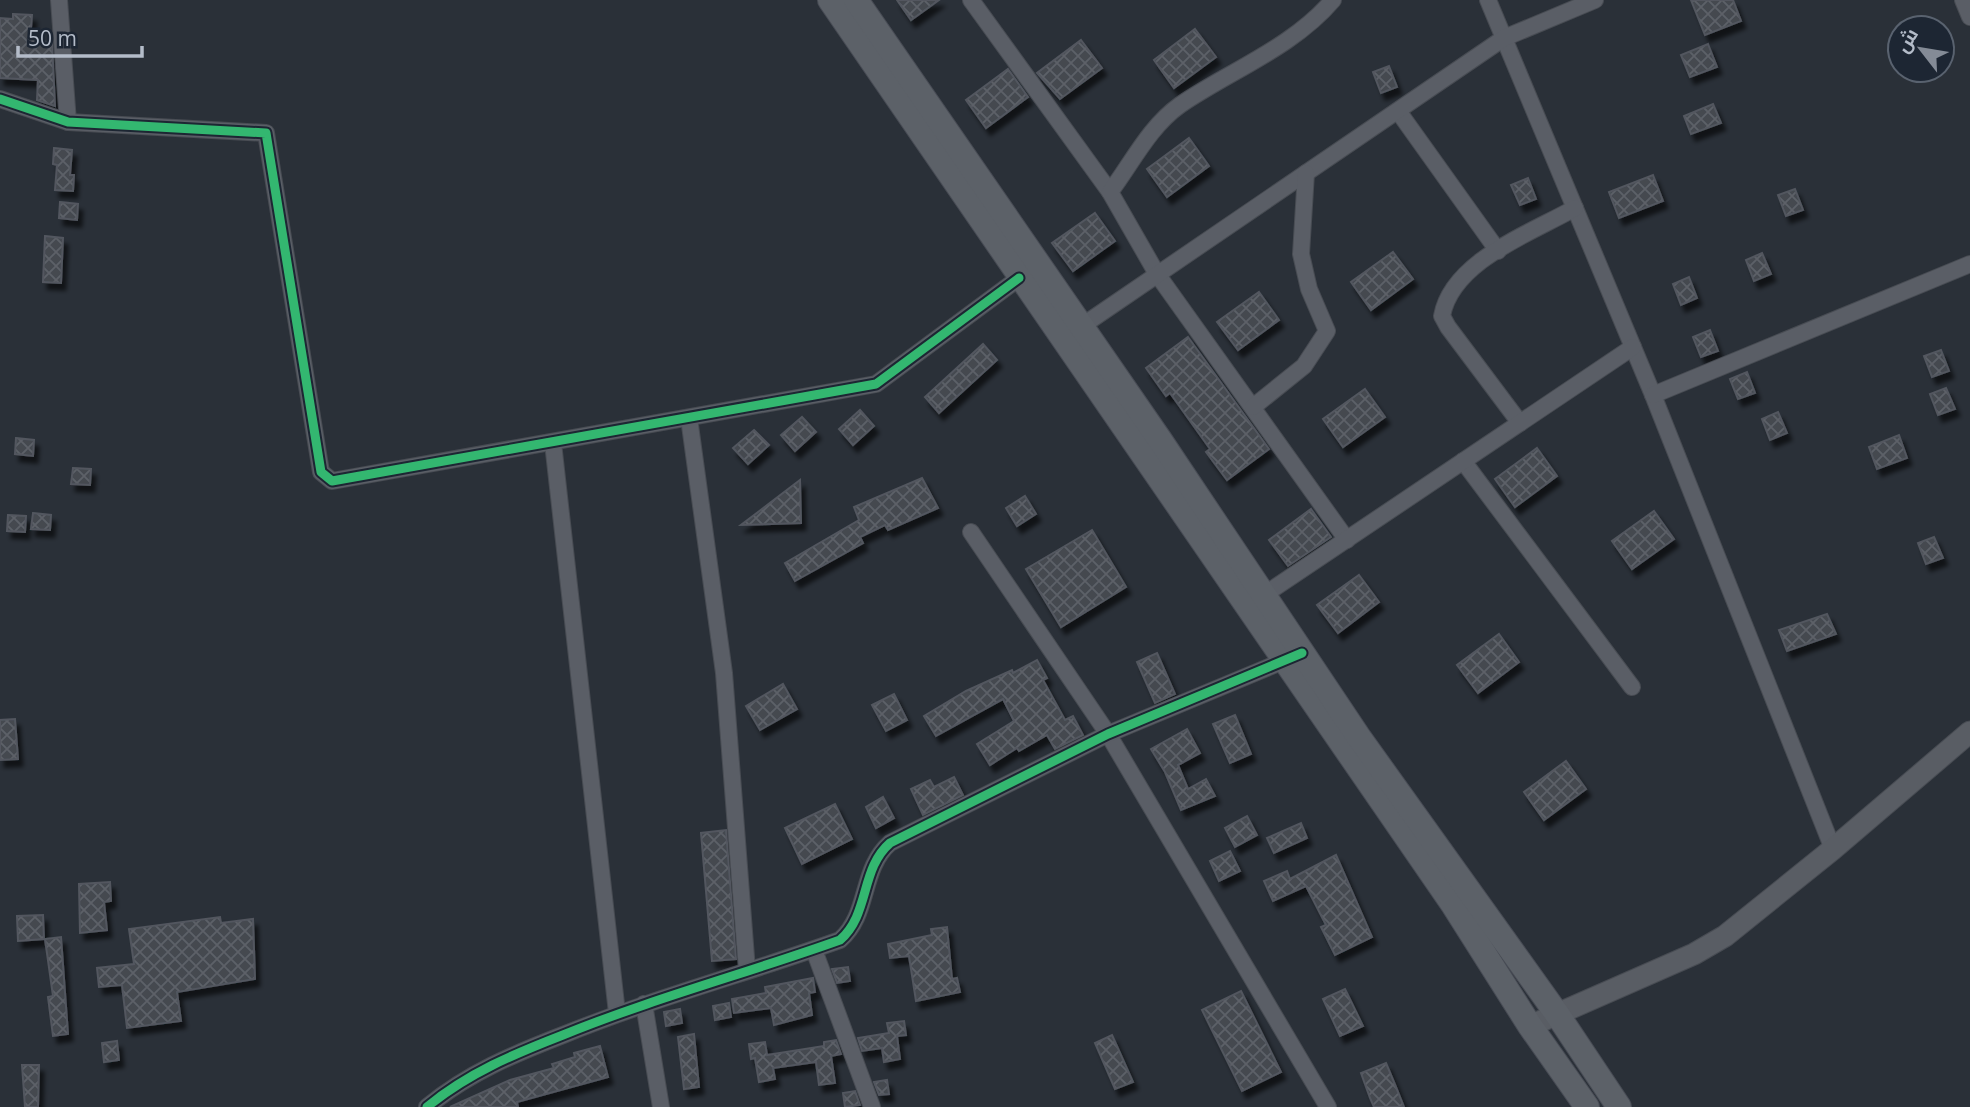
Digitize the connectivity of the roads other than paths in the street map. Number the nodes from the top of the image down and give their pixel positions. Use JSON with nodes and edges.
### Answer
{"nodes":[{"id":1,"x":60,"y":0,"type":"edge"},
{"id":2,"x":830,"y":0,"type":"edge"},
{"id":3,"x":856,"y":0,"type":"edge"},
{"id":4,"x":971,"y":0,"type":"edge"},
{"id":5,"x":1333,"y":0,"type":"edge"},
{"id":6,"x":1488,"y":0,"type":"edge"},
{"id":7,"x":1595,"y":0,"type":"edge"},
{"id":8,"x":1963,"y":0,"type":"edge"},
{"id":9,"x":1970,"y":17,"type":"edge"},
{"id":10,"x":1504,"y":38,"type":"junction"},
{"id":11,"x":0,"y":99,"type":"edge"},
{"id":12,"x":1398,"y":111,"type":"junction"},
{"id":13,"x":68,"y":122,"type":"junction"},
{"id":14,"x":1306,"y":173,"type":"junction"},
{"id":15,"x":1110,"y":192,"type":"junction"},
{"id":16,"x":1575,"y":208,"type":"junction"},
{"id":17,"x":1498,"y":251,"type":"junction"},
{"id":18,"x":1970,"y":264,"type":"edge"},
{"id":19,"x":1157,"y":274,"type":"junction"},
{"id":20,"x":1019,"y":278,"type":"junction"},
{"id":21,"x":1079,"y":328,"type":"junction"},
{"id":22,"x":1633,"y":347,"type":"junction"},
{"id":23,"x":1653,"y":395,"type":"junction"},
{"id":24,"x":1253,"y":407,"type":"junction"},
{"id":25,"x":689,"y":418,"type":"junction"},
{"id":26,"x":1520,"y":423,"type":"junction"},
{"id":27,"x":554,"y":443,"type":"junction"},
{"id":28,"x":1463,"y":461,"type":"junction"},
{"id":29,"x":971,"y":532,"type":"dead end"},
{"id":30,"x":1347,"y":540,"type":"junction"},
{"id":31,"x":1264,"y":595,"type":"junction"},
{"id":32,"x":1293,"y":657,"type":"junction"},
{"id":33,"x":1632,"y":687,"type":"dead end"},
{"id":34,"x":1970,"y":732,"type":"edge"},
{"id":35,"x":1108,"y":734,"type":"junction"},
{"id":36,"x":1833,"y":849,"type":"junction"},
{"id":37,"x":814,"y":950,"type":"junction"},
{"id":38,"x":747,"y":970,"type":"junction"},
{"id":39,"x":644,"y":1004,"type":"junction"},
{"id":40,"x":617,"y":1013,"type":"junction"},
{"id":41,"x":1557,"y":1014,"type":"junction"},
{"id":42,"x":1530,"y":1026,"type":"junction"},
{"id":43,"x":427,"y":1107,"type":"edge"},
{"id":44,"x":661,"y":1107,"type":"edge"},
{"id":45,"x":872,"y":1107,"type":"edge"},
{"id":46,"x":1328,"y":1107,"type":"edge"},
{"id":47,"x":1587,"y":1107,"type":"edge"},
{"id":48,"x":1619,"y":1107,"type":"edge"}],
"edges":[{"from":1,"to":13,"type":"street"},
{"from":2,"to":20,"type":"main road"},
{"from":3,"to":21,"type":"main road"},
{"from":4,"to":15,"type":"street"},
{"from":5,"to":15,"type":"street"},
{"from":6,"to":10,"type":"street"},
{"from":7,"to":10,"type":"street"},
{"from":8,"to":9,"type":"street"},
{"from":10,"to":12,"type":"street"},
{"from":10,"to":16,"type":"street"},
{"from":11,"to":13,"type":"street"},
{"from":12,"to":14,"type":"street"},
{"from":12,"to":17,"type":"street"},
{"from":13,"to":27,"type":"street"},
{"from":14,"to":19,"type":"street"},
{"from":14,"to":24,"type":"street"},
{"from":15,"to":19,"type":"street"},
{"from":16,"to":17,"type":"street"},
{"from":16,"to":22,"type":"street"},
{"from":17,"to":26,"type":"street"},
{"from":18,"to":23,"type":"street"},
{"from":19,"to":21,"type":"street"},
{"from":19,"to":24,"type":"street"},
{"from":20,"to":25,"type":"street"},
{"from":20,"to":32,"type":"main road"},
{"from":21,"to":31,"type":"main road"},
{"from":22,"to":23,"type":"street"},
{"from":22,"to":26,"type":"street"},
{"from":23,"to":36,"type":"street"},
{"from":24,"to":30,"type":"street"},
{"from":25,"to":27,"type":"street"},
{"from":25,"to":38,"type":"street"},
{"from":26,"to":28,"type":"street"},
{"from":27,"to":40,"type":"street"},
{"from":28,"to":30,"type":"street"},
{"from":28,"to":33,"type":"street"},
{"from":29,"to":35,"type":"street"},
{"from":30,"to":31,"type":"street"},
{"from":31,"to":32,"type":"main road"},
{"from":32,"to":35,"type":"street"},
{"from":32,"to":41,"type":"main road"},
{"from":32,"to":42,"type":"main road"},
{"from":34,"to":36,"type":"street"},
{"from":35,"to":37,"type":"street"},
{"from":35,"to":46,"type":"street"},
{"from":36,"to":41,"type":"street"},
{"from":37,"to":38,"type":"street"},
{"from":37,"to":45,"type":"street"},
{"from":38,"to":39,"type":"street"},
{"from":39,"to":40,"type":"street"},
{"from":39,"to":44,"type":"street"},
{"from":40,"to":43,"type":"street"},
{"from":41,"to":42,"type":"street"},
{"from":41,"to":48,"type":"main road"},
{"from":42,"to":47,"type":"main road"}]}
